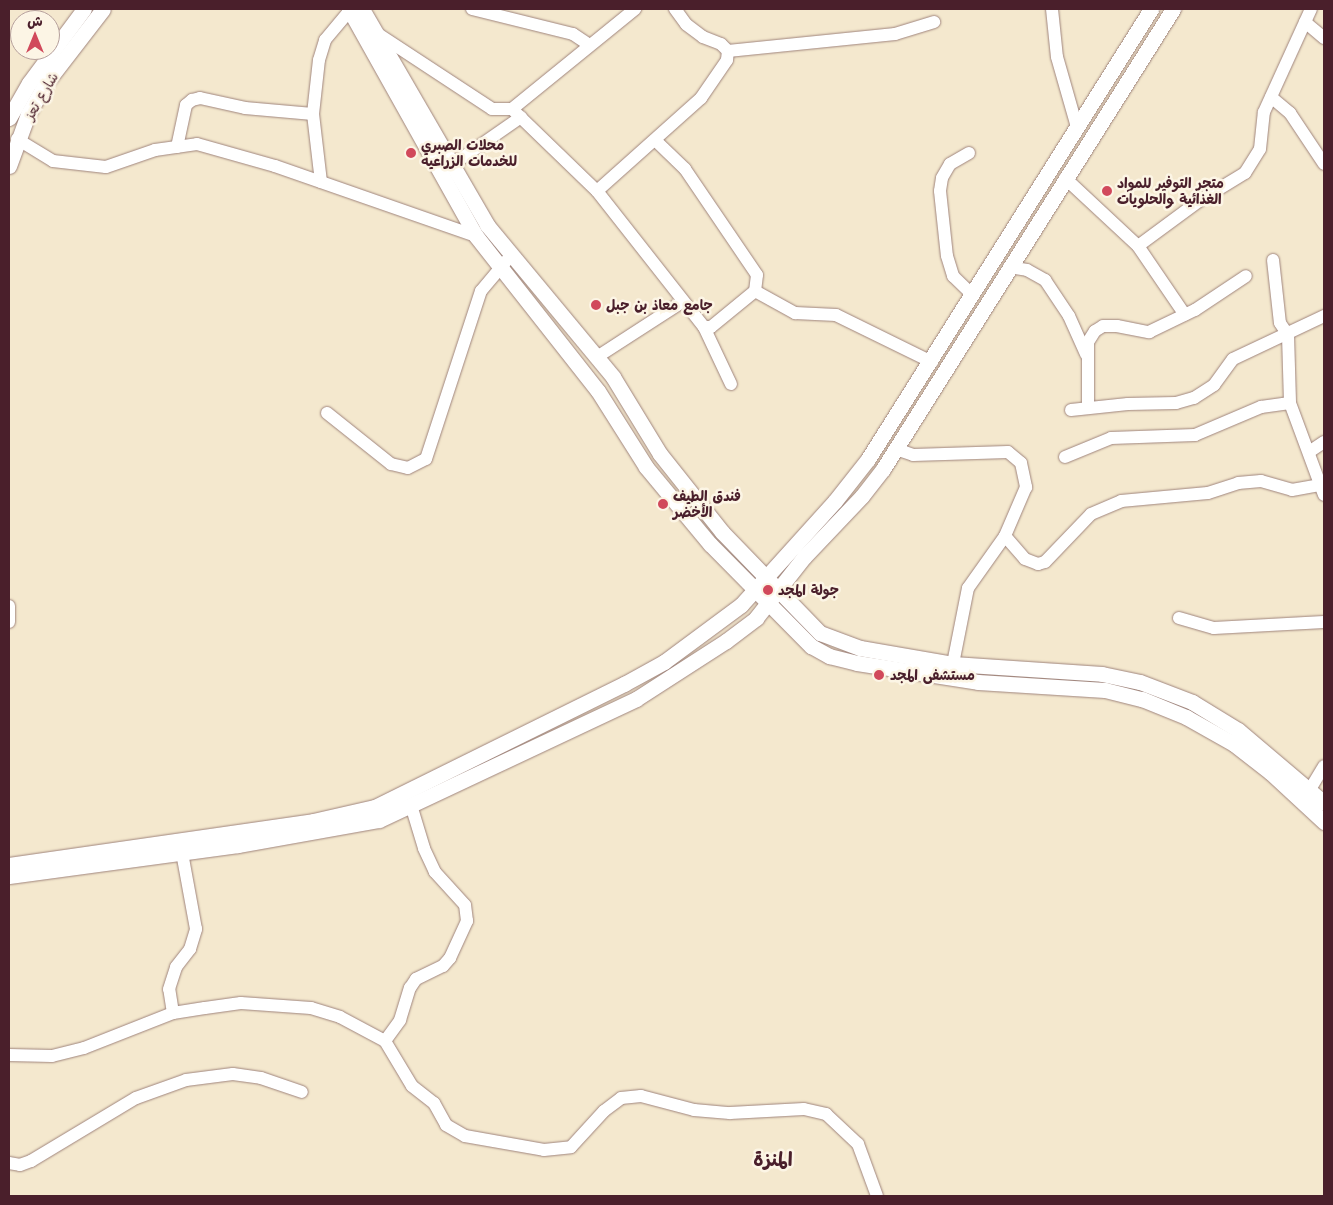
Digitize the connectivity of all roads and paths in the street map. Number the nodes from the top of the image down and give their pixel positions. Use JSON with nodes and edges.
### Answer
{"nodes":[{"id":1,"x":84,"y":9,"type":"edge"},
{"id":2,"x":103,"y":9,"type":"edge"},
{"id":3,"x":354,"y":9,"type":"edge"},
{"id":4,"x":472,"y":9,"type":"edge"},
{"id":5,"x":635,"y":9,"type":"edge"},
{"id":6,"x":675,"y":9,"type":"edge"},
{"id":7,"x":1052,"y":9,"type":"edge"},
{"id":8,"x":1151,"y":9,"type":"edge"},
{"id":9,"x":1173,"y":9,"type":"edge"},
{"id":10,"x":1311,"y":9,"type":"edge"},
{"id":11,"x":934,"y":22,"type":"dead end"},
{"id":12,"x":1305,"y":22,"type":"junction"},
{"id":13,"x":375,"y":32,"type":"junction"},
{"id":14,"x":1324,"y":38,"type":"edge"},
{"id":15,"x":588,"y":44,"type":"junction"},
{"id":16,"x":728,"y":51,"type":"junction"},
{"id":17,"x":1271,"y":98,"type":"junction"},
{"id":18,"x":1087,"y":112,"type":"junction"},
{"id":19,"x":516,"y":113,"type":"junction"},
{"id":20,"x":312,"y":114,"type":"junction"},
{"id":21,"x":9,"y":118,"type":"edge"},
{"id":22,"x":1102,"y":121,"type":"junction"},
{"id":23,"x":1078,"y":127,"type":"junction"},
{"id":24,"x":18,"y":139,"type":"junction"},
{"id":25,"x":655,"y":140,"type":"junction"},
{"id":26,"x":177,"y":147,"type":"junction"},
{"id":27,"x":969,"y":153,"type":"dead end"},
{"id":28,"x":452,"y":164,"type":"junction"},
{"id":29,"x":1324,"y":164,"type":"edge"},
{"id":30,"x":9,"y":166,"type":"edge"},
{"id":31,"x":1065,"y":178,"type":"junction"},
{"id":32,"x":321,"y":182,"type":"junction"},
{"id":33,"x":597,"y":191,"type":"junction"},
{"id":34,"x":476,"y":236,"type":"junction"},
{"id":35,"x":1138,"y":246,"type":"junction"},
{"id":36,"x":513,"y":256,"type":"junction"},
{"id":37,"x":1273,"y":260,"type":"dead end"},
{"id":38,"x":500,"y":266,"type":"junction"},
{"id":39,"x":1010,"y":267,"type":"junction"},
{"id":40,"x":1246,"y":276,"type":"dead end"},
{"id":41,"x":755,"y":291,"type":"junction"},
{"id":42,"x":973,"y":296,"type":"junction"},
{"id":43,"x":682,"y":302,"type":"junction"},
{"id":44,"x":1186,"y":315,"type":"junction"},
{"id":45,"x":1324,"y":316,"type":"edge"},
{"id":46,"x":704,"y":327,"type":"junction"},
{"id":47,"x":1288,"y":335,"type":"junction"},
{"id":48,"x":597,"y":357,"type":"junction"},
{"id":49,"x":1089,"y":360,"type":"junction"},
{"id":50,"x":932,"y":362,"type":"junction"},
{"id":51,"x":731,"y":384,"type":"dead end"},
{"id":52,"x":1290,"y":403,"type":"junction"},
{"id":53,"x":1088,"y":408,"type":"junction"},
{"id":54,"x":1072,"y":410,"type":"dead end"},
{"id":55,"x":327,"y":414,"type":"dead end"},
{"id":56,"x":1324,"y":442,"type":"edge"},
{"id":57,"x":896,"y":449,"type":"junction"},
{"id":58,"x":1309,"y":452,"type":"junction"},
{"id":59,"x":1065,"y":457,"type":"dead end"},
{"id":60,"x":868,"y":459,"type":"junction"},
{"id":61,"x":883,"y":469,"type":"junction"},
{"id":62,"x":1323,"y":490,"type":"edge"},
{"id":63,"x":1005,"y":536,"type":"junction"},
{"id":64,"x":766,"y":579,"type":"junction"},
{"id":65,"x":755,"y":591,"type":"junction"},
{"id":66,"x":777,"y":591,"type":"junction"},
{"id":67,"x":767,"y":605,"type":"junction"},
{"id":68,"x":9,"y":606,"type":"edge"},
{"id":69,"x":1179,"y":618,"type":"dead end"},
{"id":70,"x":9,"y":622,"type":"edge"},
{"id":71,"x":1324,"y":622,"type":"edge"},
{"id":72,"x":953,"y":664,"type":"junction"},
{"id":73,"x":520,"y":745,"type":"junction"},
{"id":74,"x":1324,"y":766,"type":"edge"},
{"id":75,"x":1309,"y":791,"type":"junction"},
{"id":76,"x":1324,"y":803,"type":"edge"},
{"id":77,"x":411,"y":805,"type":"junction"},
{"id":78,"x":1324,"y":822,"type":"edge"},
{"id":79,"x":182,"y":853,"type":"junction"},
{"id":80,"x":9,"y":864,"type":"edge"},
{"id":81,"x":9,"y":876,"type":"edge"},
{"id":82,"x":173,"y":1013,"type":"junction"},
{"id":83,"x":385,"y":1041,"type":"junction"},
{"id":84,"x":9,"y":1055,"type":"edge"},
{"id":85,"x":302,"y":1092,"type":"dead end"},
{"id":86,"x":9,"y":1163,"type":"edge"},
{"id":87,"x":877,"y":1196,"type":"edge"}],
"edges":[{"from":1,"to":21,"type":"main road","name":"شارع تعز"},
{"from":2,"to":24,"type":"main road","name":"شارع تعز"},
{"from":3,"to":13,"type":"main road"},
{"from":3,"to":20,"type":"street"},
{"from":3,"to":34,"type":"main road"},
{"from":4,"to":15,"type":"street"},
{"from":5,"to":15,"type":"street"},
{"from":6,"to":16,"type":"street"},
{"from":7,"to":23,"type":"street"},
{"from":8,"to":18,"type":"main road"},
{"from":9,"to":22,"type":"main road"},
{"from":10,"to":12,"type":"street"},
{"from":11,"to":16,"type":"street"},
{"from":12,"to":14,"type":"street"},
{"from":12,"to":17,"type":"street"},
{"from":13,"to":19,"type":"street"},
{"from":13,"to":28,"type":"main road"},
{"from":15,"to":19,"type":"street"},
{"from":16,"to":25,"type":"street"},
{"from":17,"to":29,"type":"street"},
{"from":17,"to":35,"type":"street"},
{"from":18,"to":22,"type":"main road"},
{"from":18,"to":23,"type":"main road"},
{"from":19,"to":28,"type":"street"},
{"from":19,"to":33,"type":"street"},
{"from":20,"to":26,"type":"street"},
{"from":20,"to":32,"type":"street"},
{"from":22,"to":31,"type":"main road"},
{"from":23,"to":42,"type":"main road"},
{"from":24,"to":26,"type":"street"},
{"from":24,"to":30,"type":"main road","name":"شارع تعز"},
{"from":25,"to":33,"type":"street"},
{"from":25,"to":41,"type":"street"},
{"from":26,"to":32,"type":"street"},
{"from":27,"to":42,"type":"street"},
{"from":28,"to":36,"type":"main road"},
{"from":31,"to":35,"type":"street"},
{"from":31,"to":39,"type":"main road"},
{"from":32,"to":34,"type":"street"},
{"from":33,"to":43,"type":"street"},
{"from":34,"to":38,"type":"main road"},
{"from":35,"to":44,"type":"street"},
{"from":36,"to":38,"type":"street"},
{"from":36,"to":48,"type":"main road"},
{"from":37,"to":47,"type":"street"},
{"from":38,"to":55,"type":"street"},
{"from":38,"to":65,"type":"main road"},
{"from":39,"to":49,"type":"street"},
{"from":39,"to":57,"type":"main road"},
{"from":40,"to":44,"type":"street"},
{"from":41,"to":46,"type":"street"},
{"from":41,"to":50,"type":"street"},
{"from":42,"to":50,"type":"main road"},
{"from":43,"to":46,"type":"street"},
{"from":43,"to":48,"type":"street"},
{"from":44,"to":49,"type":"street"},
{"from":45,"to":47,"type":"street"},
{"from":46,"to":51,"type":"street"},
{"from":47,"to":52,"type":"street"},
{"from":47,"to":53,"type":"street"},
{"from":48,"to":64,"type":"main road"},
{"from":49,"to":53,"type":"street"},
{"from":50,"to":60,"type":"main road"},
{"from":52,"to":58,"type":"street"},
{"from":52,"to":59,"type":"street"},
{"from":53,"to":54,"type":"street"},
{"from":56,"to":58,"type":"street"},
{"from":57,"to":61,"type":"main road"},
{"from":57,"to":63,"type":"street"},
{"from":58,"to":62,"type":"street"},
{"from":60,"to":61,"type":"main road"},
{"from":60,"to":64,"type":"main road"},
{"from":61,"to":66,"type":"main road"},
{"from":62,"to":63,"type":"street"},
{"from":63,"to":72,"type":"street"},
{"from":64,"to":65,"type":"main road"},
{"from":64,"to":66,"type":"main road"},
{"from":65,"to":67,"type":"main road"},
{"from":65,"to":73,"type":"main road"},
{"from":66,"to":67,"type":"main road"},
{"from":66,"to":72,"type":"main road"},
{"from":67,"to":73,"type":"main road"},
{"from":67,"to":78,"type":"main road"},
{"from":68,"to":70,"type":"street"},
{"from":69,"to":71,"type":"street"},
{"from":72,"to":75,"type":"main road"},
{"from":73,"to":77,"type":"main road"},
{"from":73,"to":80,"type":"main road"},
{"from":74,"to":75,"type":"street"},
{"from":75,"to":76,"type":"main road"},
{"from":77,"to":79,"type":"main road"},
{"from":77,"to":83,"type":"street"},
{"from":79,"to":81,"type":"main road"},
{"from":79,"to":82,"type":"street"},
{"from":82,"to":83,"type":"street"},
{"from":82,"to":84,"type":"street"},
{"from":83,"to":87,"type":"street"},
{"from":85,"to":86,"type":"street"}]}
